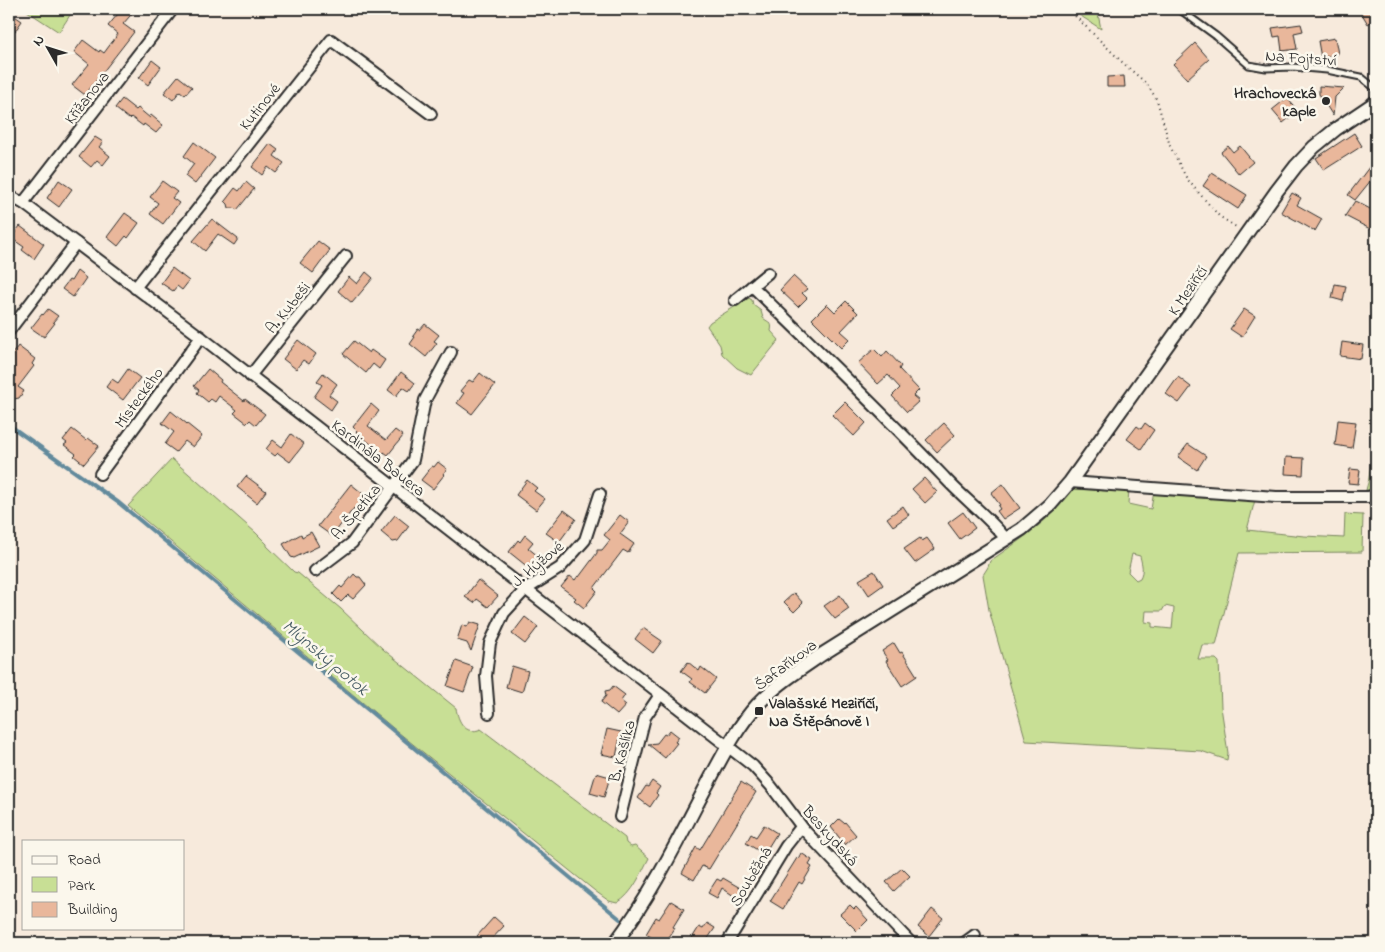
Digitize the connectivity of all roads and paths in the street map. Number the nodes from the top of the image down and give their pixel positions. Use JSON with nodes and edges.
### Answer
{"nodes":[{"id":1,"x":173,"y":9,"type":"edge"},
{"id":2,"x":1068,"y":9,"type":"edge"},
{"id":3,"x":1179,"y":9,"type":"edge"},
{"id":4,"x":1376,"y":89,"type":"edge"},
{"id":5,"x":1376,"y":102,"type":"edge"},
{"id":6,"x":431,"y":114,"type":"dead end"},
{"id":7,"x":9,"y":196,"type":"edge"},
{"id":8,"x":23,"y":203,"type":"junction"},
{"id":9,"x":1246,"y":234,"type":"junction"},
{"id":10,"x":76,"y":243,"type":"junction"},
{"id":11,"x":346,"y":256,"type":"dead end"},
{"id":12,"x":768,"y":273,"type":"dead end"},
{"id":13,"x":752,"y":286,"type":"junction"},
{"id":14,"x":135,"y":288,"type":"junction"},
{"id":15,"x":735,"y":300,"type":"dead end"},
{"id":16,"x":9,"y":331,"type":"edge"},
{"id":17,"x":201,"y":337,"type":"junction"},
{"id":18,"x":451,"y":352,"type":"dead end"},
{"id":19,"x":250,"y":376,"type":"junction"},
{"id":20,"x":100,"y":474,"type":"dead end"},
{"id":21,"x":1070,"y":482,"type":"junction"},
{"id":22,"x":394,"y":487,"type":"junction"},
{"id":23,"x":600,"y":494,"type":"dead end"},
{"id":24,"x":1376,"y":495,"type":"edge"},
{"id":25,"x":1040,"y":514,"type":"joint"},
{"id":26,"x":1006,"y":539,"type":"junction"},
{"id":27,"x":315,"y":571,"type":"dead end"},
{"id":28,"x":525,"y":590,"type":"junction"},
{"id":29,"x":660,"y":695,"type":"junction"},
{"id":30,"x":489,"y":713,"type":"dead end"},
{"id":31,"x":728,"y":748,"type":"junction"},
{"id":32,"x":620,"y":817,"type":"dead end"},
{"id":33,"x":801,"y":827,"type":"junction"},
{"id":34,"x":975,"y":936,"type":"dead end"},
{"id":35,"x":615,"y":943,"type":"edge"},
{"id":36,"x":727,"y":943,"type":"edge"},
{"id":37,"x":911,"y":943,"type":"edge"},
{"id":38,"x":964,"y":943,"type":"edge"}],
"edges":[{"from":1,"to":8,"type":"street","name":"Křižanova"},
{"from":2,"to":9,"type":"path"},
{"from":3,"to":4,"type":"lane","name":"Na Fojtství"},
{"from":5,"to":9,"type":"street","name":"K Meziříčí"},
{"from":6,"to":14,"type":"street","name":"Kutinové"},
{"from":7,"to":8,"type":"street","name":"Kardinála Bauera"},
{"from":8,"to":10,"type":"street","name":"Kardinála Bauera"},
{"from":9,"to":21,"type":"street","name":"K Meziříčí"},
{"from":10,"to":14,"type":"street","name":"Kardinála Bauera"},
{"from":10,"to":16,"type":"street"},
{"from":11,"to":19,"type":"street","name":"A. Kubeši"},
{"from":12,"to":13,"type":"street"},
{"from":13,"to":15,"type":"street"},
{"from":13,"to":26,"type":"street"},
{"from":14,"to":17,"type":"street","name":"Kardinála Bauera"},
{"from":17,"to":19,"type":"street","name":"Kardinála Bauera"},
{"from":17,"to":20,"type":"street","name":"Místeckého"},
{"from":18,"to":22,"type":"street","name":"A. Špetíka"},
{"from":19,"to":22,"type":"street","name":"Kardinála Bauera"},
{"from":21,"to":24,"type":"street"},
{"from":21,"to":25,"type":"street","name":"K Meziříčí"},
{"from":22,"to":27,"type":"street","name":"A. Špetíka"},
{"from":22,"to":28,"type":"street","name":"Kardinála Bauera"},
{"from":23,"to":28,"type":"street","name":"J. Hýžové"},
{"from":25,"to":26,"type":"street","name":"Šafaříkova"},
{"from":26,"to":31,"type":"street","name":"Šafaříkova"},
{"from":28,"to":29,"type":"street","name":"Kardinála Bauera"},
{"from":28,"to":30,"type":"street","name":"J. Hýžové"},
{"from":29,"to":31,"type":"street","name":"Kardinála Bauera"},
{"from":29,"to":32,"type":"street","name":"B. Kašlíka"},
{"from":31,"to":33,"type":"street","name":"Beskydská"},
{"from":31,"to":35,"type":"street","name":"Šafaříkova"},
{"from":33,"to":36,"type":"street","name":"Souběžná"},
{"from":33,"to":37,"type":"street","name":"Beskydská"},
{"from":34,"to":38,"type":"street"}]}
